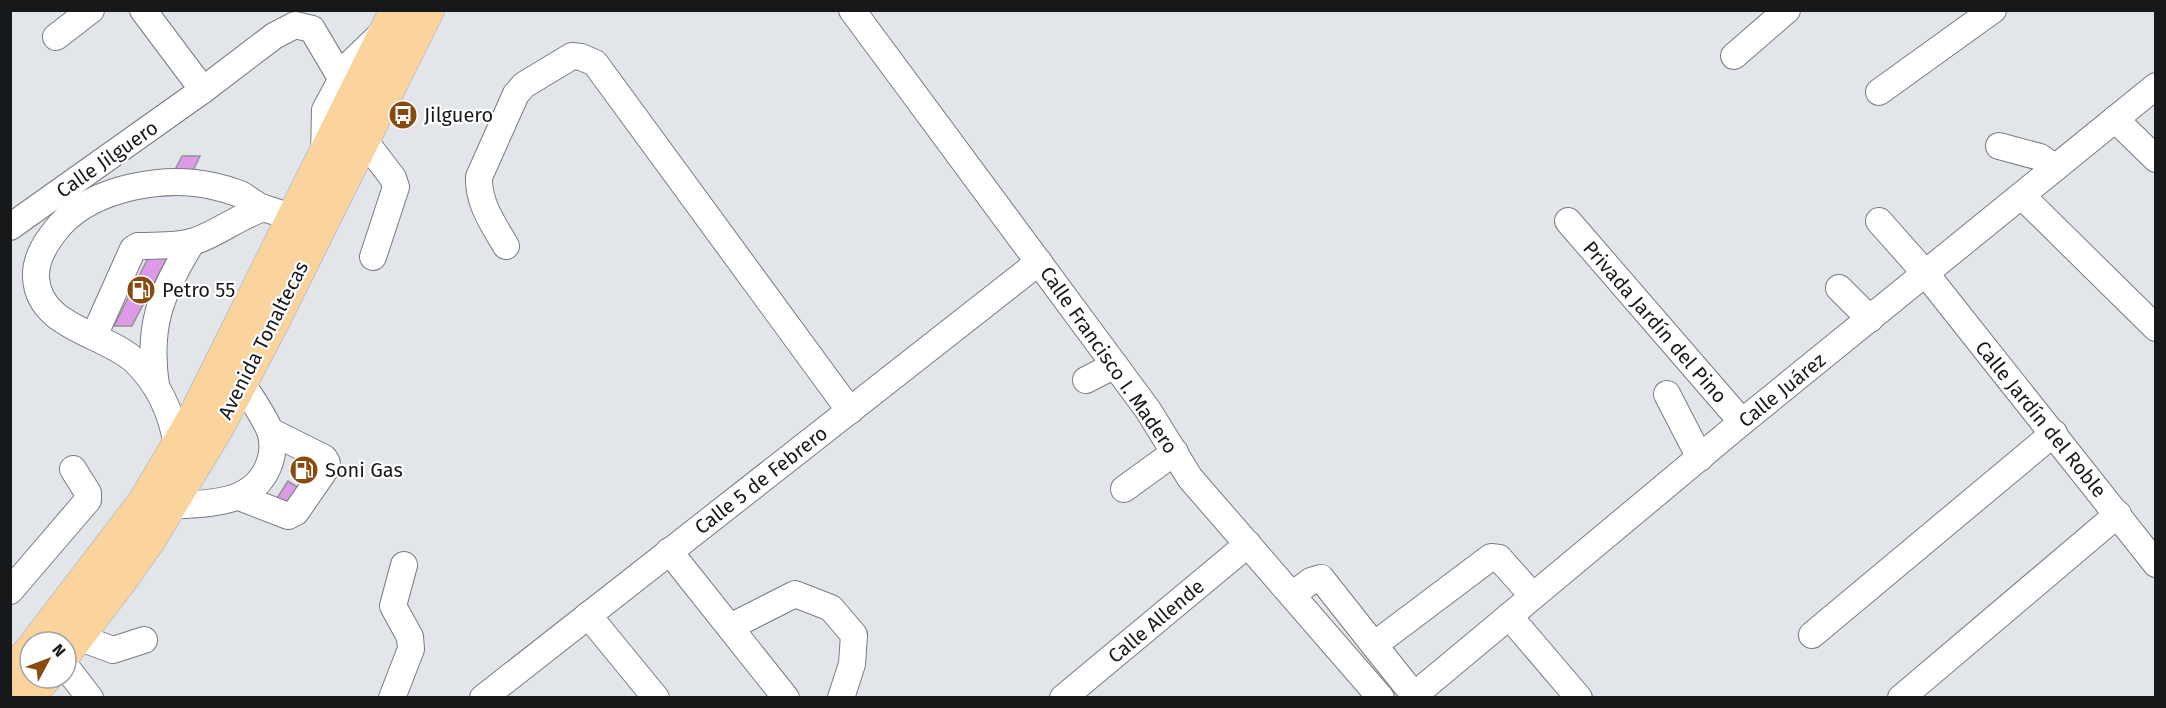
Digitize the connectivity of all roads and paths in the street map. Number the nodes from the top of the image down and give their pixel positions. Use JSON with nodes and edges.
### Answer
{"nodes":[{"id":1,"x":91,"y":10,"type":"edge"},
{"id":2,"x":144,"y":10,"type":"edge"},
{"id":3,"x":428,"y":10,"type":"edge"},
{"id":4,"x":852,"y":10,"type":"edge"},
{"id":5,"x":1787,"y":10,"type":"edge"},
{"id":6,"x":1993,"y":10,"type":"edge"},
{"id":7,"x":317,"y":20,"type":"edge"},
{"id":8,"x":392,"y":20,"type":"edge"},
{"id":9,"x":56,"y":37,"type":"dead end"},
{"id":10,"x":1734,"y":56,"type":"dead end"},
{"id":11,"x":341,"y":78,"type":"junction"},
{"id":12,"x":2156,"y":86,"type":"edge"},
{"id":13,"x":203,"y":90,"type":"junction"},
{"id":14,"x":1879,"y":92,"type":"dead end"},
{"id":15,"x":2115,"y":119,"type":"junction"},
{"id":16,"x":364,"y":140,"type":"junction"},
{"id":17,"x":1999,"y":146,"type":"dead end"},
{"id":18,"x":324,"y":156,"type":"junction"},
{"id":19,"x":2156,"y":159,"type":"edge"},
{"id":20,"x":2055,"y":168,"type":"junction"},
{"id":21,"x":2022,"y":196,"type":"junction"},
{"id":22,"x":264,"y":208,"type":"junction"},
{"id":23,"x":294,"y":218,"type":"junction"},
{"id":24,"x":1879,"y":220,"type":"dead end"},
{"id":25,"x":1569,"y":221,"type":"dead end"},
{"id":26,"x":10,"y":227,"type":"edge"},
{"id":27,"x":192,"y":242,"type":"junction"},
{"id":28,"x":506,"y":246,"type":"dead end"},
{"id":29,"x":373,"y":256,"type":"dead end"},
{"id":30,"x":1039,"y":262,"type":"junction"},
{"id":31,"x":1926,"y":274,"type":"junction"},
{"id":32,"x":1839,"y":288,"type":"dead end"},
{"id":33,"x":1870,"y":319,"type":"junction"},
{"id":34,"x":2156,"y":328,"type":"edge"},
{"id":35,"x":94,"y":336,"type":"junction"},
{"id":36,"x":1115,"y":365,"type":"junction"},
{"id":37,"x":1086,"y":380,"type":"dead end"},
{"id":38,"x":242,"y":382,"type":"junction"},
{"id":39,"x":156,"y":386,"type":"junction"},
{"id":40,"x":1667,"y":394,"type":"dead end"},
{"id":41,"x":850,"y":411,"type":"junction"},
{"id":42,"x":1742,"y":423,"type":"junction"},
{"id":43,"x":270,"y":431,"type":"junction"},
{"id":44,"x":2054,"y":433,"type":"junction"},
{"id":45,"x":177,"y":446,"type":"junction"},
{"id":46,"x":1175,"y":452,"type":"junction"},
{"id":47,"x":1700,"y":458,"type":"junction"},
{"id":48,"x":73,"y":469,"type":"dead end"},
{"id":49,"x":1125,"y":489,"type":"dead end"},
{"id":50,"x":239,"y":497,"type":"junction"},
{"id":51,"x":170,"y":506,"type":"junction"},
{"id":52,"x":2118,"y":514,"type":"junction"},
{"id":53,"x":1248,"y":544,"type":"junction"},
{"id":54,"x":669,"y":551,"type":"junction"},
{"id":55,"x":2156,"y":564,"type":"edge"},
{"id":56,"x":404,"y":566,"type":"dead end"},
{"id":57,"x":10,"y":591,"type":"edge"},
{"id":58,"x":1292,"y":595,"type":"junction"},
{"id":59,"x":1533,"y":596,"type":"junction"},
{"id":60,"x":588,"y":615,"type":"junction"},
{"id":61,"x":1509,"y":616,"type":"junction"},
{"id":62,"x":730,"y":627,"type":"junction"},
{"id":63,"x":46,"y":630,"type":"edge"},
{"id":64,"x":1812,"y":634,"type":"dead end"},
{"id":65,"x":78,"y":636,"type":"edge"},
{"id":66,"x":144,"y":640,"type":"dead end"},
{"id":67,"x":78,"y":645,"type":"edge"},
{"id":68,"x":1374,"y":645,"type":"junction"},
{"id":69,"x":78,"y":682,"type":"edge"},
{"id":70,"x":776,"y":694,"type":"edge"},
{"id":71,"x":1412,"y":696,"type":"edge"},
{"id":72,"x":90,"y":698,"type":"edge"},
{"id":73,"x":392,"y":698,"type":"edge"},
{"id":74,"x":483,"y":698,"type":"edge"},
{"id":75,"x":656,"y":698,"type":"edge"},
{"id":76,"x":841,"y":698,"type":"edge"},
{"id":77,"x":1063,"y":698,"type":"edge"},
{"id":78,"x":1381,"y":698,"type":"edge"},
{"id":79,"x":1579,"y":698,"type":"edge"},
{"id":80,"x":1901,"y":698,"type":"edge"}],
"edges":[{"from":1,"to":9,"type":"street"},
{"from":2,"to":13,"type":"street"},
{"from":3,"to":16,"type":"main road","name":"Avenida Tonaltecas"},
{"from":4,"to":30,"type":"street","name":"Calle Francisco I. Madero"},
{"from":5,"to":10,"type":"street"},
{"from":6,"to":14,"type":"street"},
{"from":7,"to":11,"type":"street"},
{"from":7,"to":13,"type":"street","name":"Calle Jilguero"},
{"from":8,"to":11,"type":"street"},
{"from":8,"to":18,"type":"main road","name":"Avenida Tonaltecas"},
{"from":11,"to":18,"type":"street"},
{"from":12,"to":15,"type":"street","name":"Calle Juárez"},
{"from":13,"to":26,"type":"street","name":"Calle Jilguero"},
{"from":15,"to":19,"type":"street"},
{"from":15,"to":20,"type":"street","name":"Calle Juárez"},
{"from":16,"to":29,"type":"street"},
{"from":16,"to":38,"type":"main road","name":"Avenida Tonaltecas"},
{"from":17,"to":20,"type":"street"},
{"from":18,"to":23,"type":"main road","name":"Avenida Tonaltecas"},
{"from":20,"to":21,"type":"street","name":"Calle Juárez"},
{"from":21,"to":31,"type":"street","name":"Calle Juárez"},
{"from":21,"to":34,"type":"street"},
{"from":22,"to":23,"type":"street"},
{"from":22,"to":27,"type":"street"},
{"from":22,"to":35,"type":"street"},
{"from":23,"to":45,"type":"main road","name":"Avenida Tonaltecas"},
{"from":24,"to":31,"type":"street","name":"Calle Jardín del Roble"},
{"from":25,"to":42,"type":"street","name":"Privada Jardín del Pino"},
{"from":27,"to":35,"type":"street"},
{"from":27,"to":39,"type":"street"},
{"from":28,"to":41,"type":"street"},
{"from":30,"to":36,"type":"street","name":"Calle Francisco I. Madero"},
{"from":30,"to":41,"type":"street","name":"Calle 5 de Febrero"},
{"from":31,"to":33,"type":"street","name":"Calle Juárez"},
{"from":31,"to":44,"type":"street","name":"Calle Jardín del Roble"},
{"from":32,"to":33,"type":"street"},
{"from":33,"to":42,"type":"street","name":"Calle Juárez"},
{"from":35,"to":39,"type":"street"},
{"from":36,"to":37,"type":"street"},
{"from":36,"to":46,"type":"street","name":"Calle Francisco I. Madero"},
{"from":38,"to":43,"type":"street"},
{"from":38,"to":51,"type":"main road","name":"Avenida Tonaltecas"},
{"from":39,"to":45,"type":"street"},
{"from":40,"to":47,"type":"street"},
{"from":41,"to":54,"type":"street","name":"Calle 5 de Febrero"},
{"from":42,"to":47,"type":"street","name":"Calle Juárez"},
{"from":43,"to":50,"type":"street"},
{"from":43,"to":50,"type":"street"},
{"from":44,"to":52,"type":"street","name":"Calle Jardín del Roble"},
{"from":44,"to":64,"type":"street"},
{"from":45,"to":63,"type":"main road","name":"Avenida Tonaltecas"},
{"from":46,"to":49,"type":"street"},
{"from":46,"to":53,"type":"street","name":"Calle Francisco I. Madero"},
{"from":47,"to":59,"type":"street","name":"Calle Juárez"},
{"from":48,"to":57,"type":"street"},
{"from":50,"to":51,"type":"street"},
{"from":51,"to":65,"type":"main road","name":"Avenida Tonaltecas"},
{"from":52,"to":55,"type":"street","name":"Calle Jardín del Roble"},
{"from":52,"to":80,"type":"street"},
{"from":53,"to":58,"type":"street","name":"Calle Francisco I. Madero"},
{"from":53,"to":77,"type":"street","name":"Calle Allende"},
{"from":54,"to":60,"type":"street","name":"Calle 5 de Febrero"},
{"from":54,"to":62,"type":"street"},
{"from":56,"to":73,"type":"street"},
{"from":58,"to":68,"type":"street"},
{"from":58,"to":78,"type":"street","name":"Calle Francisco I. Madero"},
{"from":59,"to":61,"type":"street","name":"Calle Juárez"},
{"from":59,"to":68,"type":"street"},
{"from":60,"to":74,"type":"street","name":"Calle 5 de Febrero"},
{"from":60,"to":75,"type":"street"},
{"from":61,"to":71,"type":"street","name":"Calle Juárez"},
{"from":61,"to":79,"type":"street"},
{"from":62,"to":70,"type":"street"},
{"from":62,"to":76,"type":"street"},
{"from":66,"to":67,"type":"street"},
{"from":68,"to":71,"type":"street"},
{"from":69,"to":72,"type":"street"}]}
